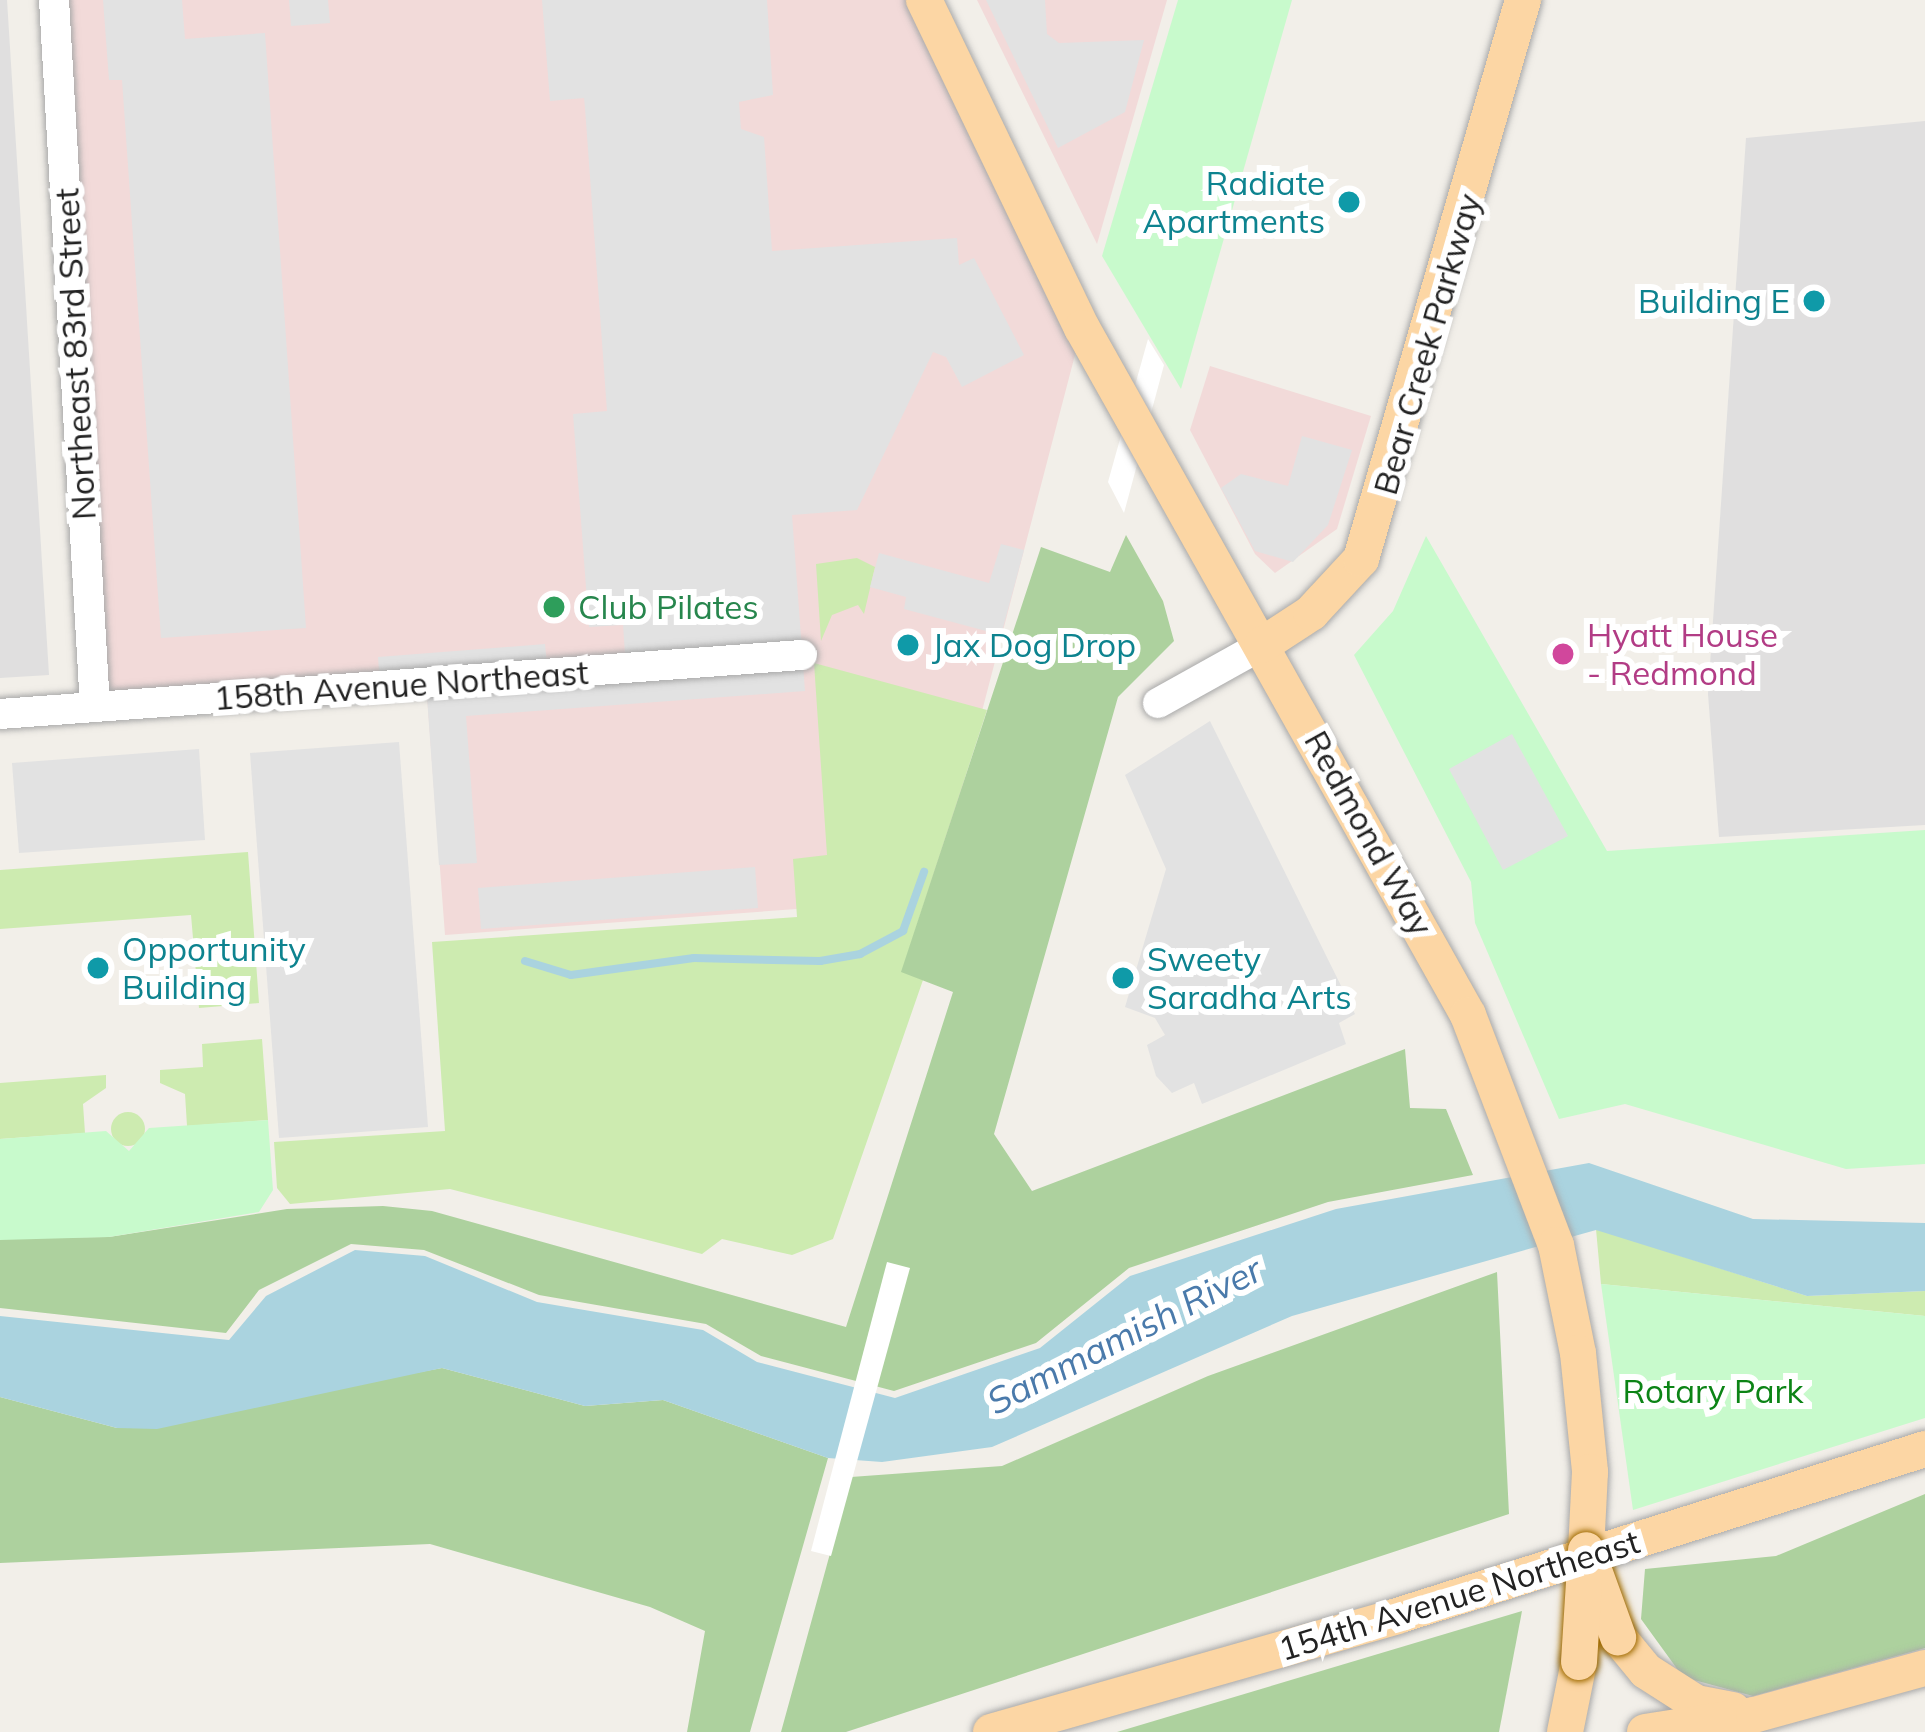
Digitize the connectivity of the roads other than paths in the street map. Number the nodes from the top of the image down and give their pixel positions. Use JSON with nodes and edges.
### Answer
{"nodes":[{"id":1,"x":54,"y":0,"type":"edge"},
{"id":2,"x":924,"y":0,"type":"edge"},
{"id":3,"x":1523,"y":0,"type":"edge"},
{"id":4,"x":1262,"y":645,"type":"junction"},
{"id":5,"x":802,"y":655,"type":"dead end"},
{"id":6,"x":1158,"y":703,"type":"dead end"},
{"id":7,"x":95,"y":707,"type":"junction"},
{"id":8,"x":0,"y":714,"type":"edge"},
{"id":9,"x":1925,"y":1449,"type":"edge"},
{"id":10,"x":1586,"y":1550,"type":"junction"},
{"id":11,"x":1925,"y":1668,"type":"edge"},
{"id":12,"x":1754,"y":1714,"type":"junction"},
{"id":13,"x":1574,"y":1731,"type":"edge"},
{"id":14,"x":991,"y":1732,"type":"edge"},
{"id":15,"x":1645,"y":1732,"type":"edge"}],
"edges":[{"from":1,"to":7,"type":"street","name":"Northeast 83rd Street"},
{"from":2,"to":4,"type":"main road","name":"Redmond Way"},
{"from":3,"to":4,"type":"main road","name":"Bear Creek Parkway"},
{"from":4,"to":6,"type":"street"},
{"from":4,"to":10,"type":"main road","name":"Redmond Way"},
{"from":5,"to":7,"type":"street","name":"158th Avenue Northeast"},
{"from":7,"to":8,"type":"street","name":"158th Avenue Northeast"},
{"from":9,"to":14,"type":"main road","name":"154th Avenue Northeast"},
{"from":10,"to":12,"type":"main road","bridge":true},
{"from":10,"to":13,"type":"main road","name":"Redmond Way","bridge":true},
{"from":11,"to":12,"type":"main road"},
{"from":12,"to":15,"type":"main road"}]}
